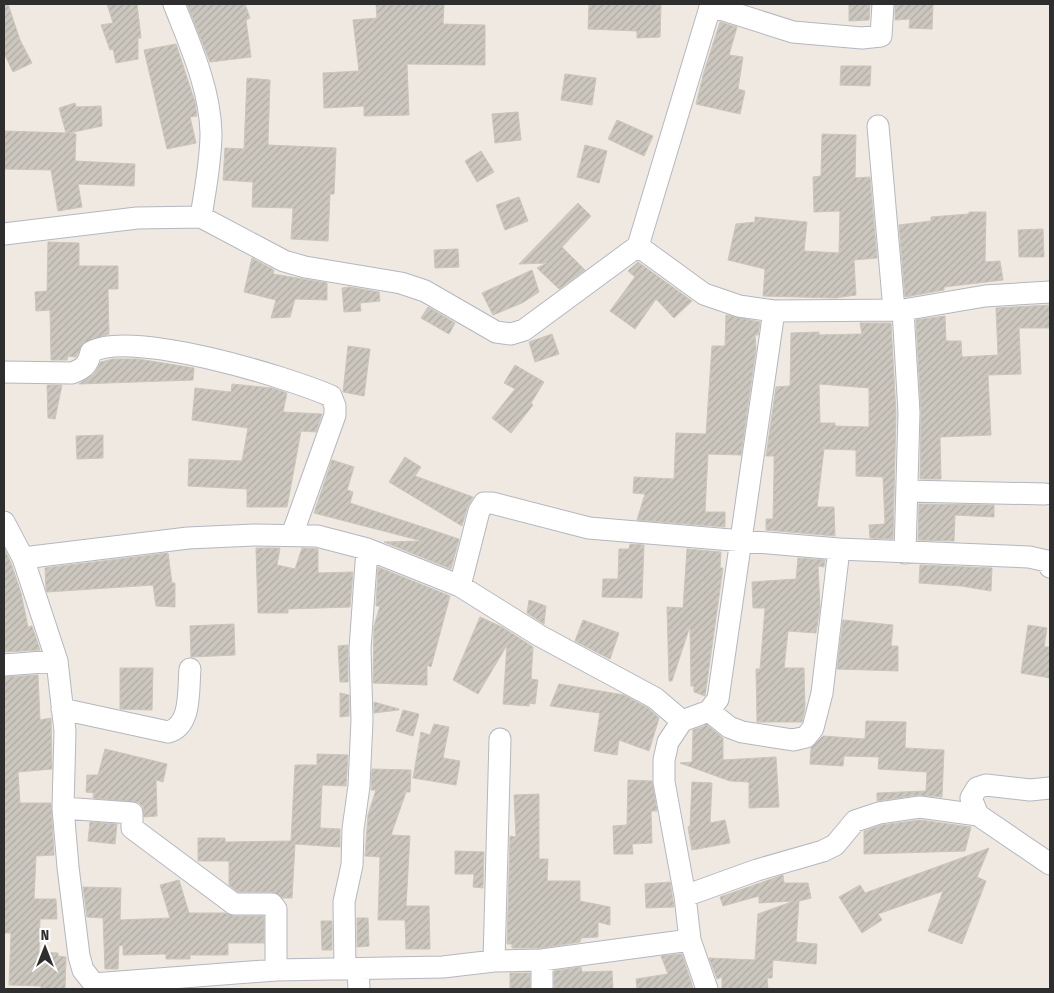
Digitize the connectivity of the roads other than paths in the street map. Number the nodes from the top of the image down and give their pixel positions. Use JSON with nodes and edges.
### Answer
{"nodes":[{"id":1,"x":174,"y":4,"type":"edge"},
{"id":2,"x":883,"y":4,"type":"edge"},
{"id":3,"x":711,"y":5,"type":"edge"},
{"id":4,"x":878,"y":126,"type":"dead end"},
{"id":5,"x":201,"y":218,"type":"junction"},
{"id":6,"x":4,"y":234,"type":"edge"},
{"id":7,"x":638,"y":246,"type":"junction"},
{"id":8,"x":1050,"y":292,"type":"edge"},
{"id":9,"x":898,"y":310,"type":"junction"},
{"id":10,"x":774,"y":311,"type":"junction"},
{"id":11,"x":4,"y":372,"type":"edge"},
{"id":12,"x":907,"y":491,"type":"junction"},
{"id":13,"x":1045,"y":494,"type":"dead end"},
{"id":14,"x":4,"y":522,"type":"edge"},
{"id":15,"x":292,"y":535,"type":"junction"},
{"id":16,"x":742,"y":540,"type":"junction"},
{"id":17,"x":367,"y":549,"type":"junction"},
{"id":18,"x":839,"y":549,"type":"junction"},
{"id":19,"x":905,"y":553,"type":"junction"},
{"id":20,"x":23,"y":558,"type":"junction"},
{"id":21,"x":1050,"y":567,"type":"edge"},
{"id":22,"x":460,"y":586,"type":"junction"},
{"id":23,"x":57,"y":661,"type":"junction"},
{"id":24,"x":4,"y":665,"type":"edge"},
{"id":25,"x":190,"y":670,"type":"dead end"},
{"id":26,"x":62,"y":709,"type":"junction"},
{"id":27,"x":709,"y":711,"type":"junction"},
{"id":28,"x":682,"y":721,"type":"junction"},
{"id":29,"x":500,"y":739,"type":"dead end"},
{"id":30,"x":1050,"y":788,"type":"edge"},
{"id":31,"x":63,"y":808,"type":"junction"},
{"id":32,"x":978,"y":815,"type":"junction"},
{"id":33,"x":1050,"y":864,"type":"edge"},
{"id":34,"x":685,"y":896,"type":"junction"},
{"id":35,"x":690,"y":940,"type":"junction"},
{"id":36,"x":542,"y":960,"type":"junction"},
{"id":37,"x":494,"y":962,"type":"junction"},
{"id":38,"x":276,"y":970,"type":"junction"},
{"id":39,"x":354,"y":976,"type":"edge"},
{"id":40,"x":96,"y":987,"type":"edge"},
{"id":41,"x":542,"y":989,"type":"edge"},
{"id":42,"x":707,"y":989,"type":"edge"}],
"edges":[{"from":1,"to":5,"type":"street"},
{"from":2,"to":3,"type":"street"},
{"from":3,"to":7,"type":"street"},
{"from":4,"to":9,"type":"street"},
{"from":5,"to":6,"type":"street"},
{"from":5,"to":7,"type":"street"},
{"from":7,"to":10,"type":"street"},
{"from":8,"to":9,"type":"street"},
{"from":9,"to":10,"type":"street"},
{"from":9,"to":12,"type":"street"},
{"from":10,"to":16,"type":"street"},
{"from":11,"to":15,"type":"street"},
{"from":12,"to":13,"type":"street"},
{"from":12,"to":19,"type":"street"},
{"from":14,"to":20,"type":"street"},
{"from":15,"to":17,"type":"street"},
{"from":15,"to":20,"type":"street"},
{"from":16,"to":18,"type":"street"},
{"from":16,"to":22,"type":"street"},
{"from":16,"to":27,"type":"street"},
{"from":17,"to":22,"type":"street"},
{"from":17,"to":39,"type":"street"},
{"from":18,"to":19,"type":"street"},
{"from":18,"to":27,"type":"street"},
{"from":19,"to":21,"type":"street"},
{"from":20,"to":23,"type":"street"},
{"from":22,"to":28,"type":"street"},
{"from":23,"to":24,"type":"street"},
{"from":23,"to":26,"type":"street"},
{"from":25,"to":26,"type":"street"},
{"from":26,"to":31,"type":"street"},
{"from":27,"to":28,"type":"street"},
{"from":28,"to":34,"type":"street"},
{"from":29,"to":37,"type":"street"},
{"from":30,"to":32,"type":"street"},
{"from":31,"to":38,"type":"street"},
{"from":31,"to":40,"type":"street"},
{"from":32,"to":33,"type":"street"},
{"from":32,"to":34,"type":"street"},
{"from":34,"to":35,"type":"street"},
{"from":35,"to":36,"type":"street"},
{"from":35,"to":42,"type":"street"},
{"from":36,"to":37,"type":"street"},
{"from":36,"to":41,"type":"street"},
{"from":37,"to":39,"type":"street"},
{"from":38,"to":39,"type":"street"},
{"from":38,"to":40,"type":"street"}]}
